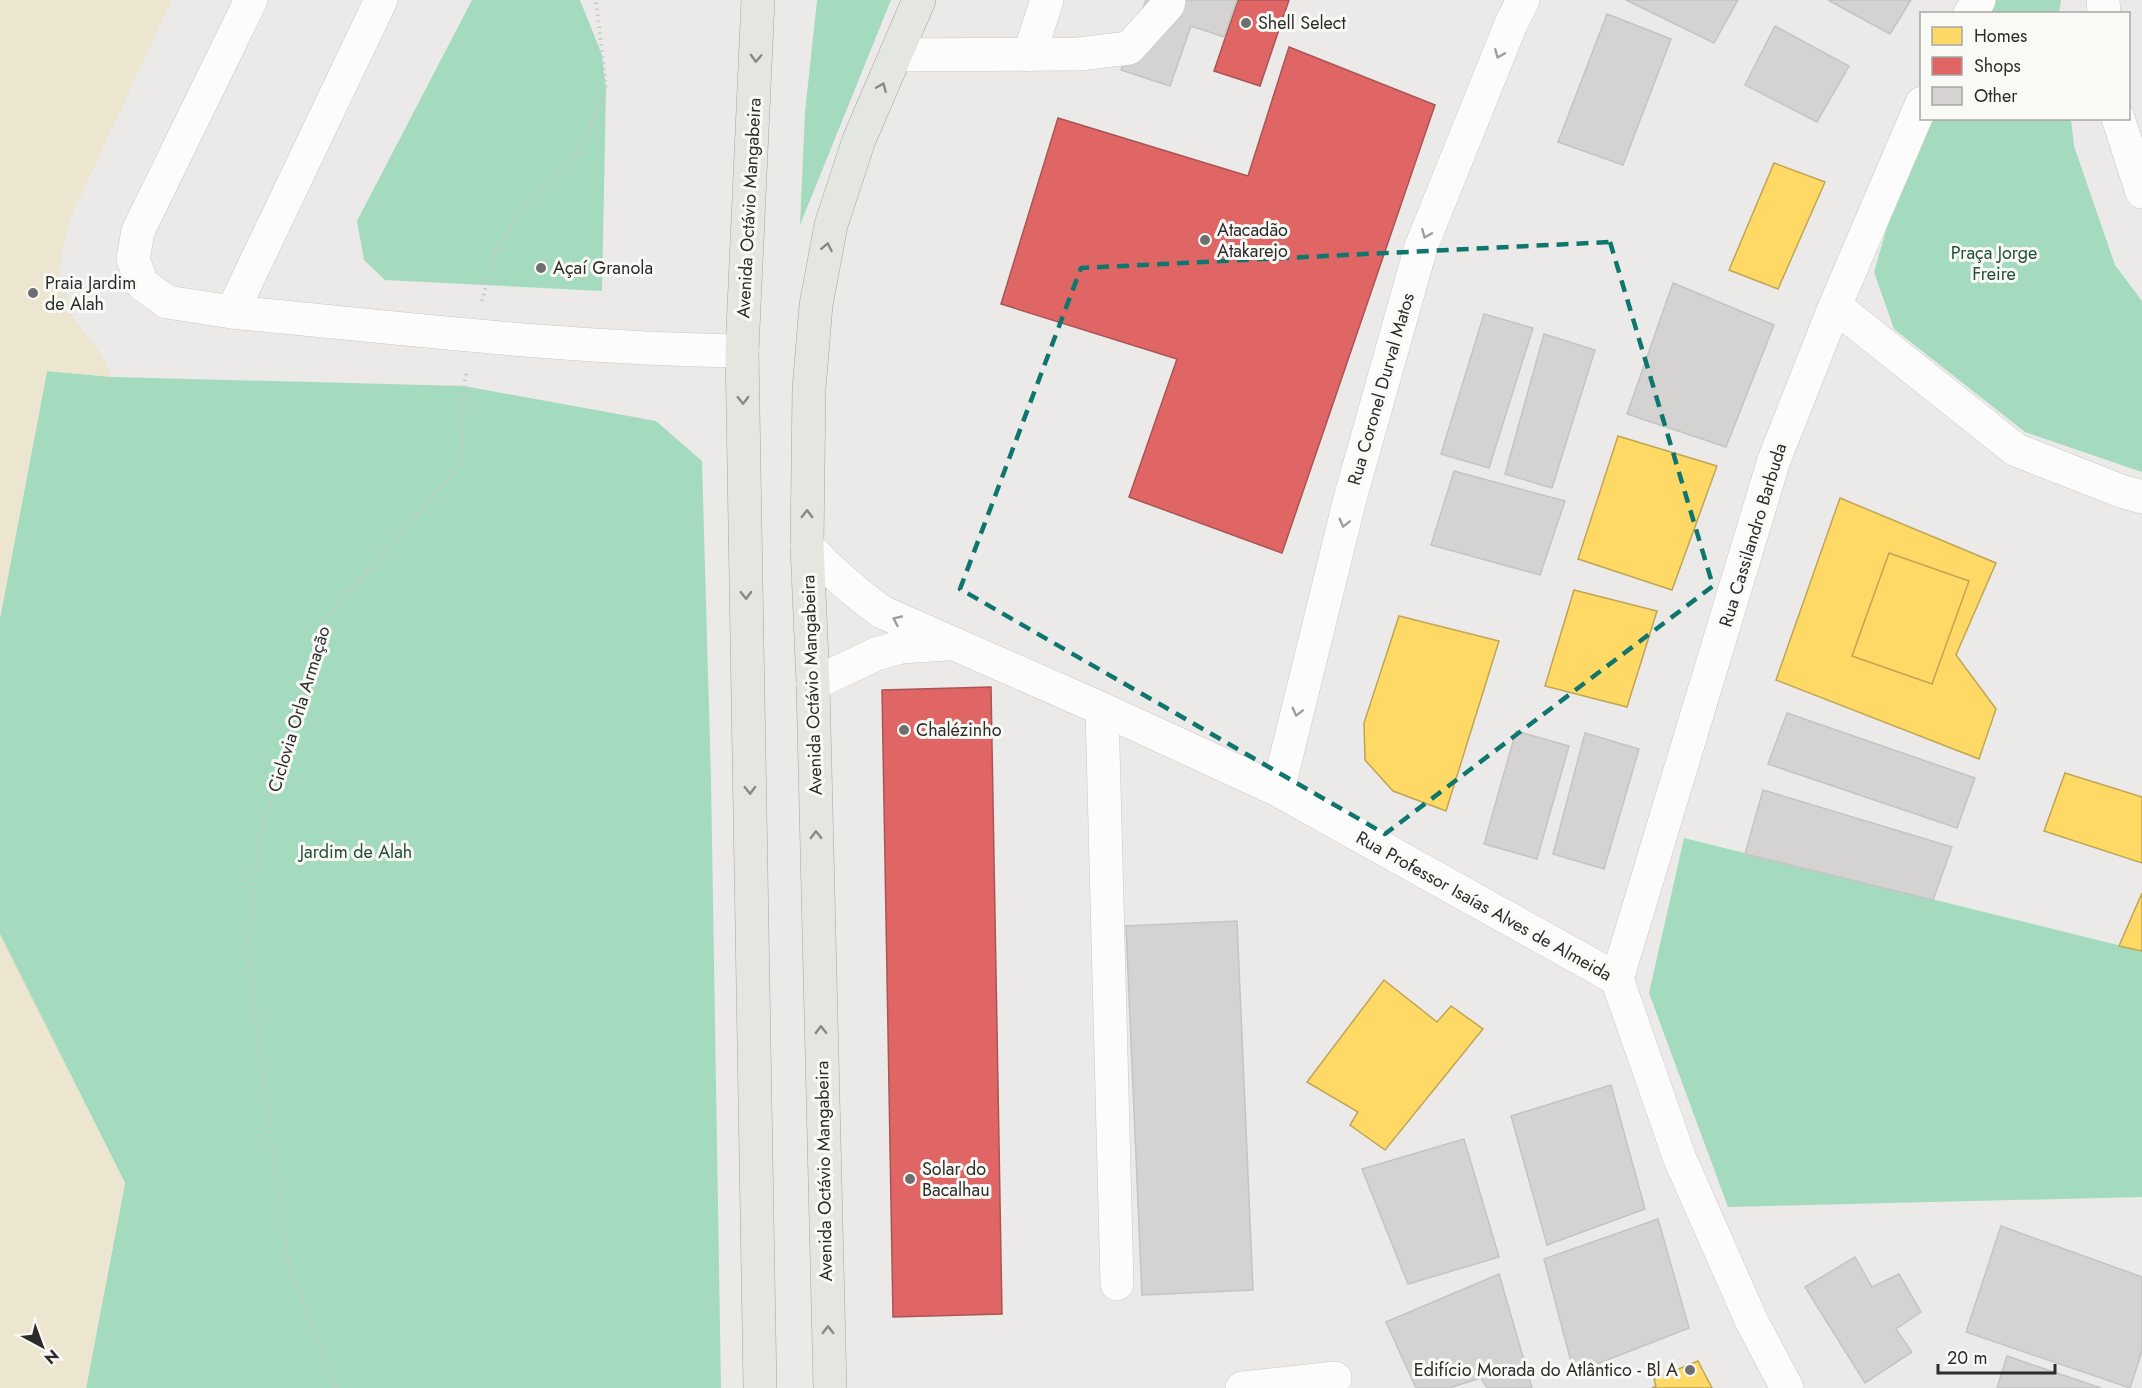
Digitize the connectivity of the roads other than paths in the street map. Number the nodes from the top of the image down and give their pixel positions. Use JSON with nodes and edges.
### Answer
{"nodes":[{"id":1,"x":251,"y":0,"type":"edge"},
{"id":2,"x":381,"y":0,"type":"edge"},
{"id":3,"x":758,"y":0,"type":"edge"},
{"id":4,"x":919,"y":0,"type":"edge"},
{"id":5,"x":1047,"y":0,"type":"edge"},
{"id":6,"x":1169,"y":0,"type":"edge"},
{"id":7,"x":1523,"y":0,"type":"edge"},
{"id":8,"x":1029,"y":54,"type":"junction"},
{"id":9,"x":896,"y":55,"type":"junction"},
{"id":10,"x":1920,"y":108,"type":"edge"},
{"id":11,"x":2119,"y":120,"type":"edge"},
{"id":12,"x":2142,"y":192,"type":"edge"},
{"id":13,"x":1835,"y":306,"type":"junction"},
{"id":14,"x":232,"y":312,"type":"junction"},
{"id":15,"x":742,"y":351,"type":"junction"},
{"id":16,"x":2142,"y":497,"type":"edge"},
{"id":17,"x":807,"y":546,"type":"junction"},
{"id":18,"x":951,"y":644,"type":"junction"},
{"id":19,"x":813,"y":684,"type":"junction"},
{"id":20,"x":1102,"y":709,"type":"junction"},
{"id":21,"x":1278,"y":790,"type":"junction"},
{"id":22,"x":1617,"y":979,"type":"junction"},
{"id":23,"x":1116,"y":1284,"type":"dead end"},
{"id":24,"x":1335,"y":1378,"type":"dead end"},
{"id":25,"x":760,"y":1388,"type":"edge"},
{"id":26,"x":830,"y":1388,"type":"edge"},
{"id":27,"x":1242,"y":1388,"type":"edge"},
{"id":28,"x":1787,"y":1388,"type":"edge"}],
"edges":[{"from":1,"to":14,"type":"street"},
{"from":2,"to":14,"type":"street"},
{"from":3,"to":15,"type":"main road","name":"Avenida Octávio Mangabeira","one_way":true},
{"from":4,"to":9,"type":"main road","name":"Avenida Octávio Mangabeira"},
{"from":5,"to":8,"type":"street"},
{"from":6,"to":8,"type":"street"},
{"from":7,"to":21,"type":"street","name":"Rua Coronel Durval Matos","one_way":true},
{"from":8,"to":9,"type":"street"},
{"from":17,"to":9,"type":"main road","name":"Avenida Octávio Mangabeira","one_way":true},
{"from":10,"to":13,"type":"street","name":"Rua Cassilandro Barbuda"},
{"from":11,"to":12,"type":"street"},
{"from":13,"to":16,"type":"street"},
{"from":13,"to":22,"type":"street","name":"Rua Cassilandro Barbuda"},
{"from":14,"to":15,"type":"street"},
{"from":15,"to":25,"type":"main road","name":"Avenida Octávio Mangabeira","one_way":true},
{"from":18,"to":17,"type":"street","name":"Rua Professor Isaías Alves de Almeida","one_way":true},
{"from":17,"to":19,"type":"main road","name":"Avenida Octávio Mangabeira"},
{"from":18,"to":19,"type":"street"},
{"from":18,"to":20,"type":"street","name":"Rua Professor Isaías Alves de Almeida"},
{"from":26,"to":19,"type":"main road","name":"Avenida Octávio Mangabeira","one_way":true},
{"from":20,"to":21,"type":"street","name":"Rua Professor Isaías Alves de Almeida"},
{"from":20,"to":23,"type":"street"},
{"from":21,"to":22,"type":"street","name":"Rua Professor Isaías Alves de Almeida"},
{"from":22,"to":28,"type":"street","name":"Rua Professor Isaías Alves de Almeida"},
{"from":24,"to":27,"type":"street"}]}
